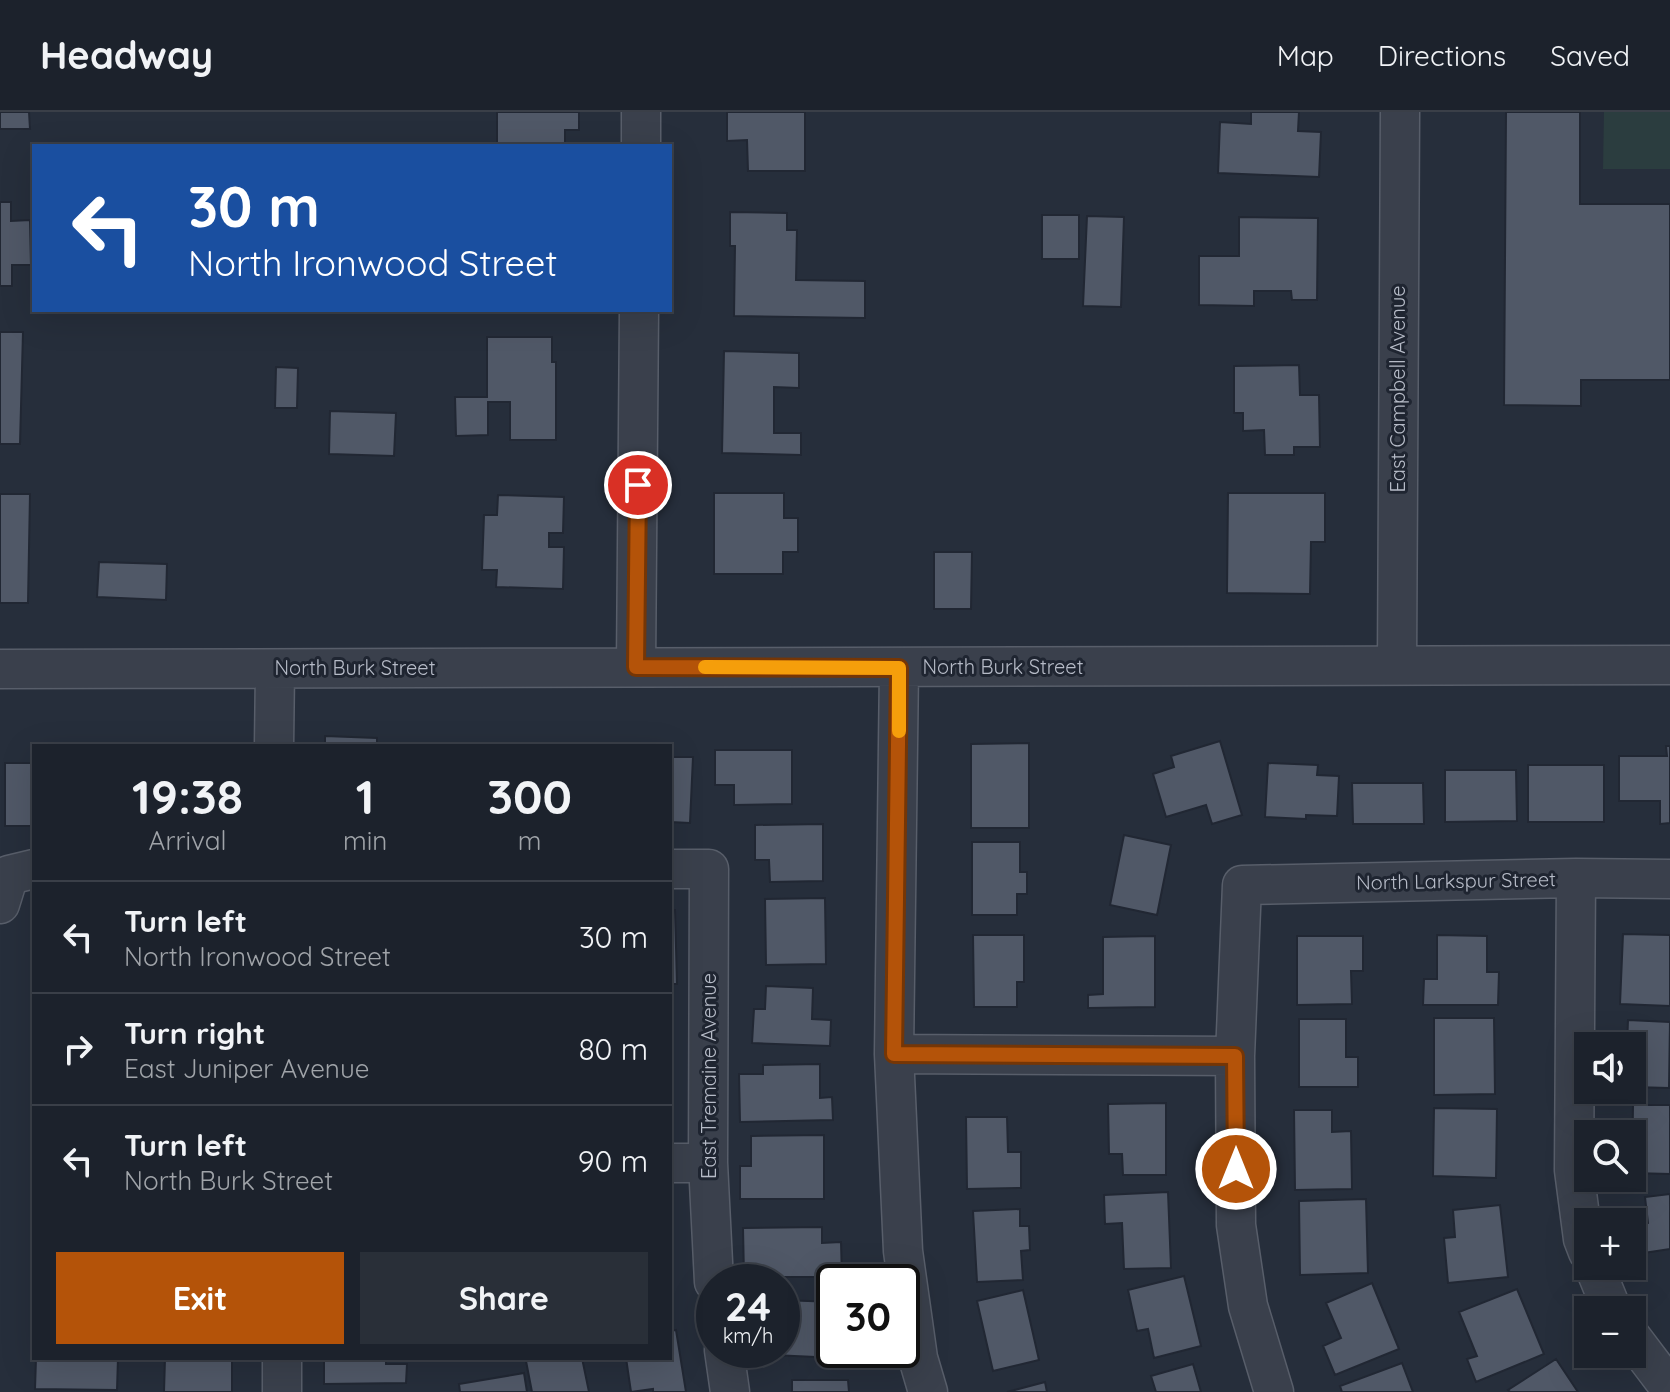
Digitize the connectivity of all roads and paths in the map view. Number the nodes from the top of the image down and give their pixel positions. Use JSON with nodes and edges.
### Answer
{"nodes":[{"id":1,"x":641,"y":112,"type":"edge"},
{"id":2,"x":1400,"y":112,"type":"edge"},
{"id":3,"x":641,"y":144,"type":"edge"},
{"id":4,"x":639,"y":312,"type":"edge"},
{"id":5,"x":1397,"y":665,"type":"junction"},
{"id":6,"x":1670,"y":665,"type":"edge"},
{"id":7,"x":636,"y":667,"type":"junction"},
{"id":8,"x":899,"y":668,"type":"junction"},
{"id":9,"x":0,"y":669,"type":"edge"},
{"id":10,"x":275,"y":669,"type":"junction"},
{"id":11,"x":274,"y":744,"type":"edge"},
{"id":12,"x":672,"y":869,"type":"edge"},
{"id":13,"x":1576,"y":878,"type":"junction"},
{"id":14,"x":1670,"y":879,"type":"edge"},
{"id":15,"x":894,"y":1054,"type":"junction"},
{"id":16,"x":1235,"y":1056,"type":"junction"},
{"id":17,"x":672,"y":1163,"type":"edge"},
{"id":18,"x":708,"y":1163,"type":"junction"},
{"id":19,"x":1579,"y":1208,"type":"edge"},
{"id":20,"x":713,"y":1264,"type":"edge"},
{"id":21,"x":1646,"y":1357,"type":"edge"},
{"id":22,"x":282,"y":1360,"type":"edge"},
{"id":23,"x":727,"y":1368,"type":"edge"},
{"id":24,"x":1670,"y":1385,"type":"edge"},
{"id":25,"x":282,"y":1392,"type":"edge"},
{"id":26,"x":730,"y":1392,"type":"edge"},
{"id":27,"x":928,"y":1392,"type":"edge"},
{"id":28,"x":1274,"y":1392,"type":"edge"}],
"edges":[{"from":1,"to":3,"type":"street"},
{"from":2,"to":5,"type":"street","name":"East Campbell Avenue"},
{"from":4,"to":7,"type":"street"},
{"from":5,"to":6,"type":"street","name":"North Burk Street"},
{"from":5,"to":8,"type":"street","name":"North Burk Street"},
{"from":7,"to":8,"type":"street","name":"North Burk Street"},
{"from":7,"to":10,"type":"street","name":"North Burk Street"},
{"from":8,"to":15,"type":"street"},
{"from":9,"to":10,"type":"street","name":"North Burk Street"},
{"from":10,"to":11,"type":"street"},
{"from":12,"to":18,"type":"street","name":"East Tremaine Avenue"},
{"from":13,"to":14,"type":"street","name":"North Larkspur Street"},
{"from":13,"to":16,"type":"street","name":"North Larkspur Street"},
{"from":13,"to":19,"type":"street"},
{"from":15,"to":16,"type":"street"},
{"from":15,"to":27,"type":"street"},
{"from":16,"to":28,"type":"street"},
{"from":17,"to":18,"type":"street"},
{"from":18,"to":20,"type":"street","name":"East Tremaine Avenue"},
{"from":21,"to":24,"type":"street"},
{"from":22,"to":25,"type":"street"},
{"from":23,"to":26,"type":"street"}]}
